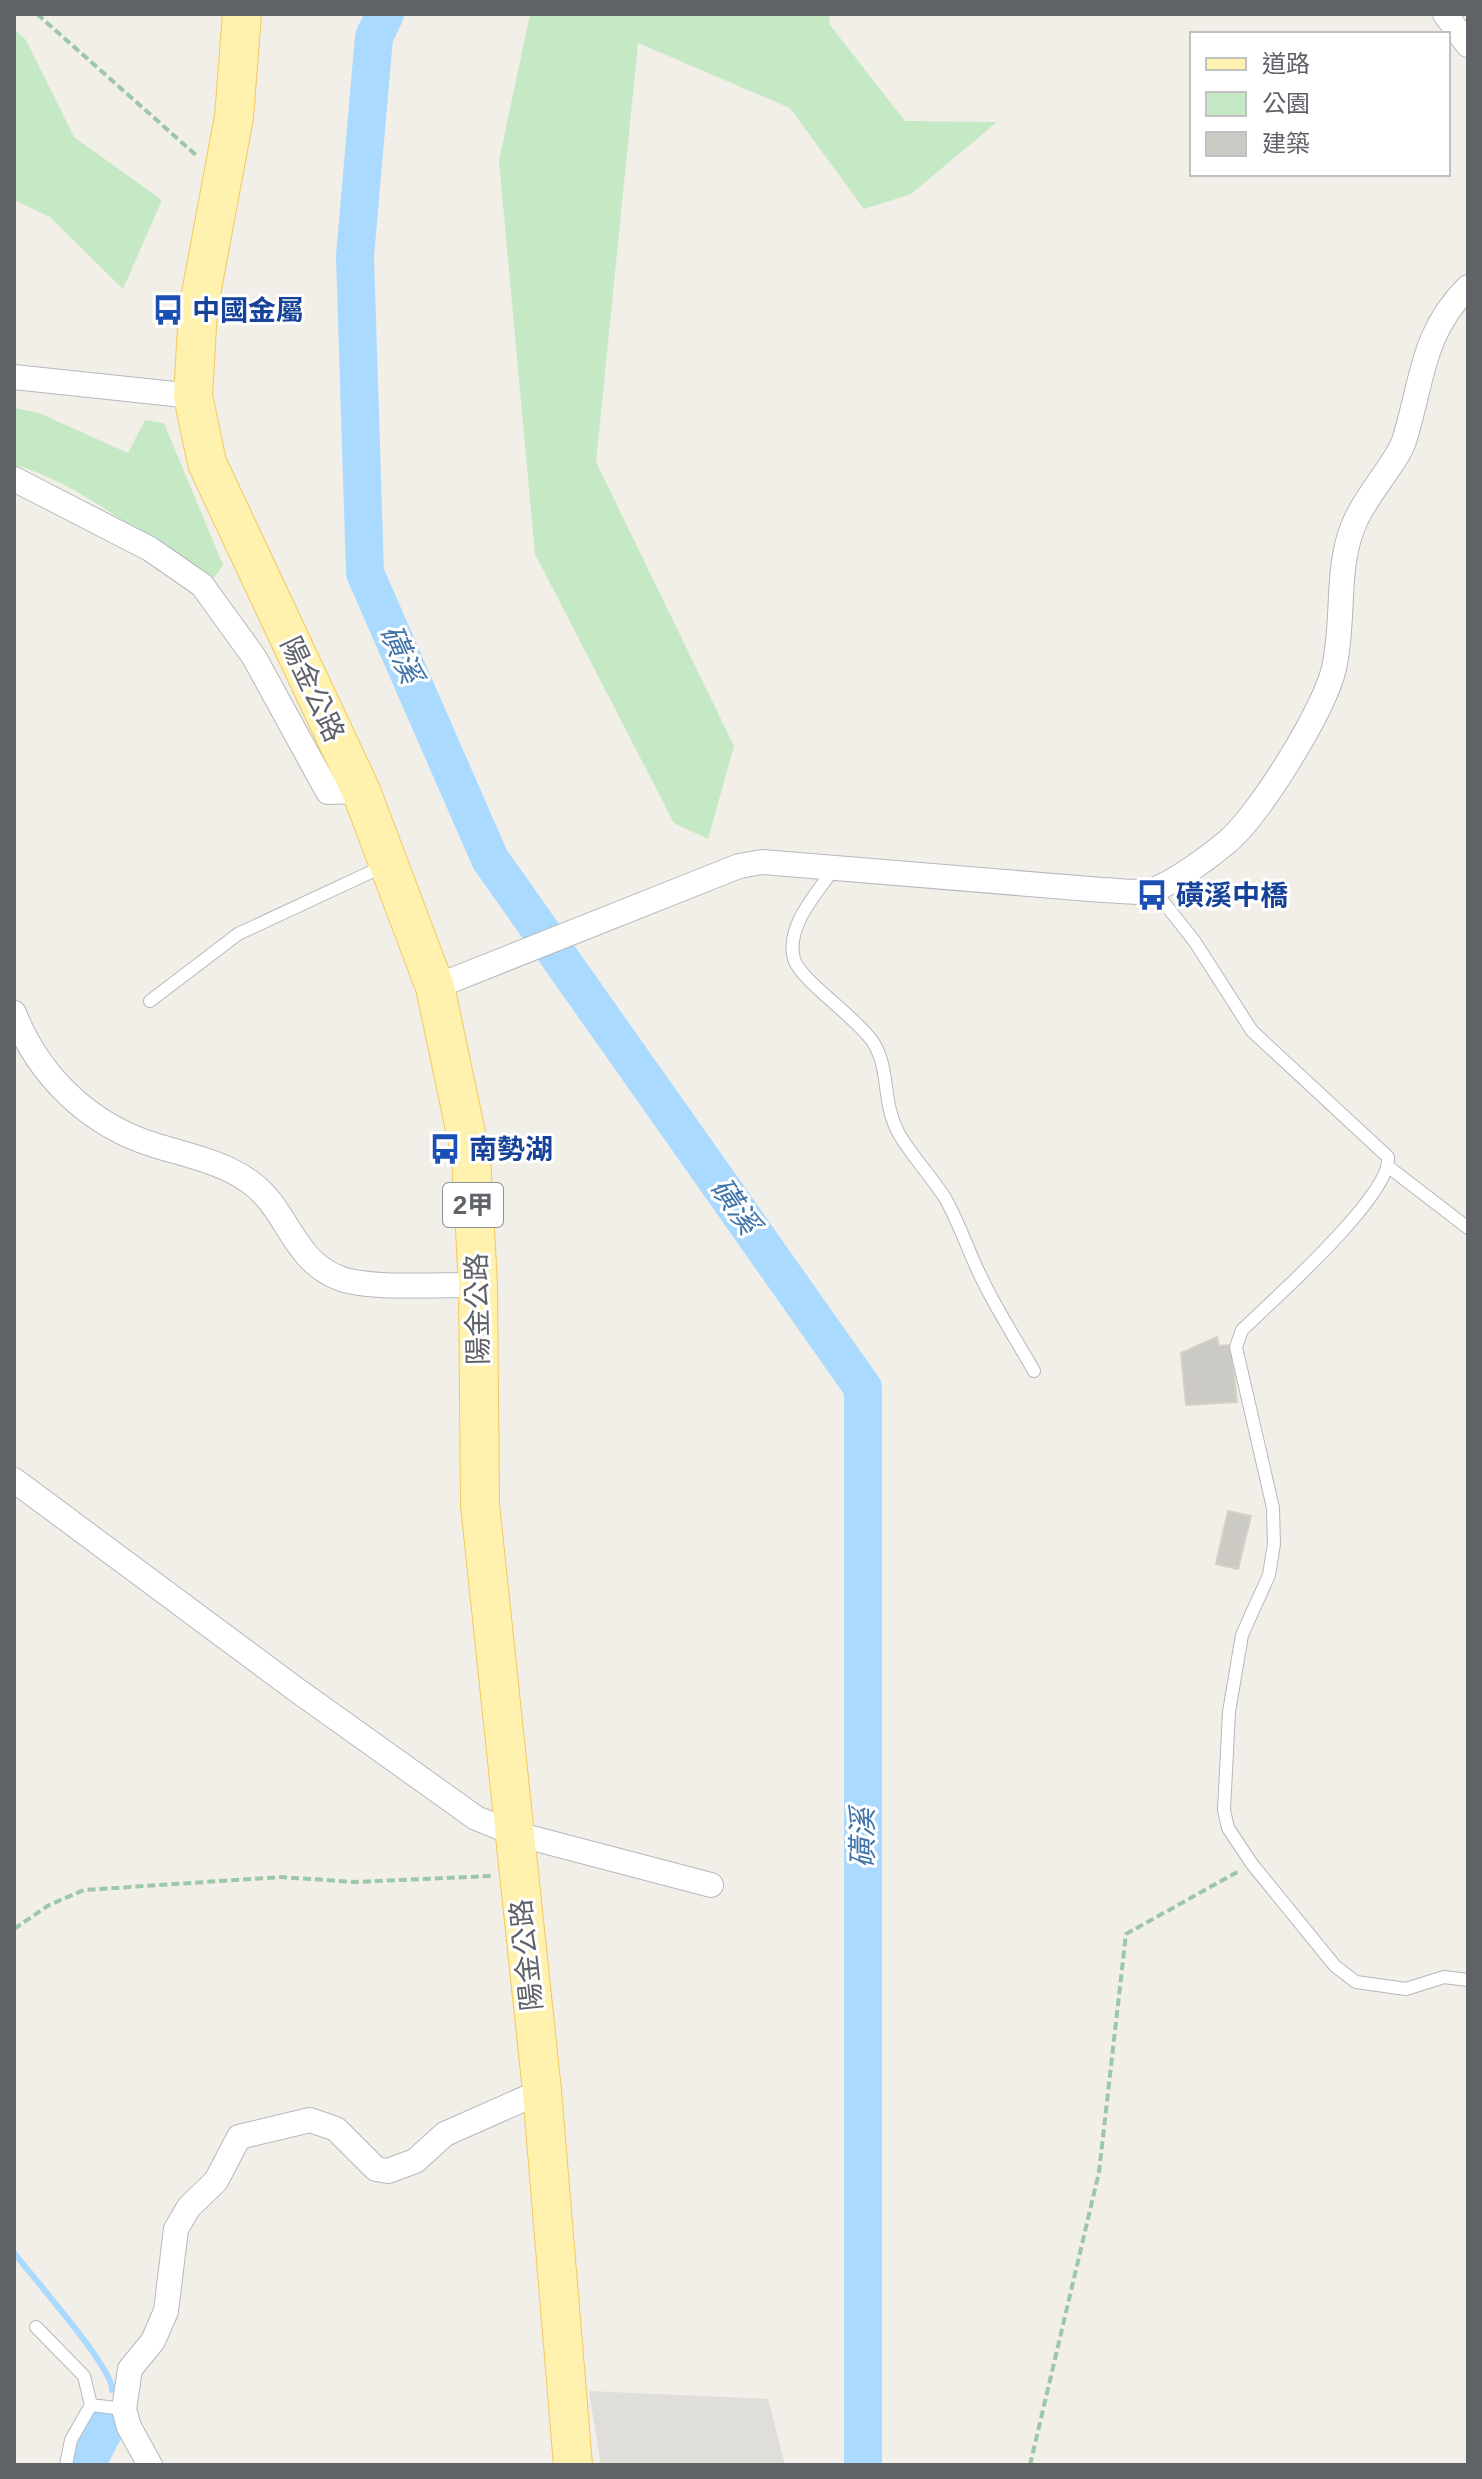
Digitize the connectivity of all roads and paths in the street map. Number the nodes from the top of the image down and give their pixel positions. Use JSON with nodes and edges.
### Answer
{"nodes":[{"id":1,"x":37,"y":14,"type":"edge"},
{"id":2,"x":242,"y":14,"type":"edge"},
{"id":3,"x":1445,"y":14,"type":"edge"},
{"id":4,"x":1468,"y":45,"type":"edge"},
{"id":5,"x":222,"y":178,"type":"junction"},
{"id":6,"x":1468,"y":287,"type":"edge"},
{"id":7,"x":14,"y":377,"type":"edge"},
{"id":8,"x":193,"y":396,"type":"junction"},
{"id":9,"x":14,"y":479,"type":"edge"},
{"id":10,"x":361,"y":791,"type":"junction"},
{"id":11,"x":388,"y":863,"type":"junction"},
{"id":12,"x":835,"y":867,"type":"junction"},
{"id":13,"x":1154,"y":890,"type":"junction"},
{"id":14,"x":435,"y":987,"type":"junction"},
{"id":15,"x":150,"y":1001,"type":"dead end"},
{"id":16,"x":14,"y":1013,"type":"edge"},
{"id":17,"x":1390,"y":1168,"type":"junction"},
{"id":18,"x":1468,"y":1228,"type":"edge"},
{"id":19,"x":478,"y":1285,"type":"junction"},
{"id":20,"x":1034,"y":1371,"type":"dead end"},
{"id":21,"x":14,"y":1480,"type":"edge"},
{"id":22,"x":513,"y":1833,"type":"junction"},
{"id":23,"x":1252,"y":1864,"type":"junction"},
{"id":24,"x":517,"y":1874,"type":"junction"},
{"id":25,"x":711,"y":1885,"type":"dead end"},
{"id":26,"x":14,"y":1929,"type":"edge"},
{"id":27,"x":1468,"y":1980,"type":"edge"},
{"id":28,"x":542,"y":2091,"type":"junction"},
{"id":29,"x":36,"y":2327,"type":"dead end"},
{"id":30,"x":91,"y":2405,"type":"junction"},
{"id":31,"x":124,"y":2409,"type":"junction"},
{"id":32,"x":66,"y":2465,"type":"edge"},
{"id":33,"x":150,"y":2465,"type":"edge"},
{"id":34,"x":573,"y":2465,"type":"edge"},
{"id":35,"x":1030,"y":2465,"type":"edge"}],
"edges":[{"from":1,"to":5,"type":"path"},
{"from":2,"to":5,"type":"main road","name":"陽金公路","number":"2甲"},
{"from":3,"to":4,"type":"street"},
{"from":5,"to":8,"type":"main road","name":"陽金公路","number":"2甲"},
{"from":6,"to":13,"type":"street"},
{"from":7,"to":8,"type":"street"},
{"from":8,"to":10,"type":"main road","name":"陽金公路","number":"2甲"},
{"from":9,"to":10,"type":"street"},
{"from":10,"to":11,"type":"main road","name":"陽金公路","number":"2甲"},
{"from":11,"to":14,"type":"main road","name":"陽金公路","number":"2甲"},
{"from":11,"to":15,"type":"lane"},
{"from":12,"to":13,"type":"street"},
{"from":12,"to":14,"type":"street"},
{"from":12,"to":20,"type":"lane"},
{"from":13,"to":17,"type":"lane"},
{"from":14,"to":19,"type":"main road","name":"陽金公路","number":"2甲"},
{"from":16,"to":19,"type":"street"},
{"from":17,"to":18,"type":"lane"},
{"from":17,"to":23,"type":"lane"},
{"from":19,"to":22,"type":"main road","name":"陽金公路","number":"2甲"},
{"from":21,"to":22,"type":"street"},
{"from":22,"to":24,"type":"main road","name":"陽金公路","number":"2甲"},
{"from":22,"to":25,"type":"street"},
{"from":23,"to":27,"type":"lane"},
{"from":23,"to":35,"type":"path"},
{"from":24,"to":26,"type":"path"},
{"from":24,"to":28,"type":"main road","name":"陽金公路","number":"2甲"},
{"from":28,"to":31,"type":"street"},
{"from":28,"to":34,"type":"main road","name":"陽金公路","number":"2甲"},
{"from":29,"to":30,"type":"lane"},
{"from":30,"to":31,"type":"lane"},
{"from":30,"to":32,"type":"lane"},
{"from":31,"to":33,"type":"street"}]}
